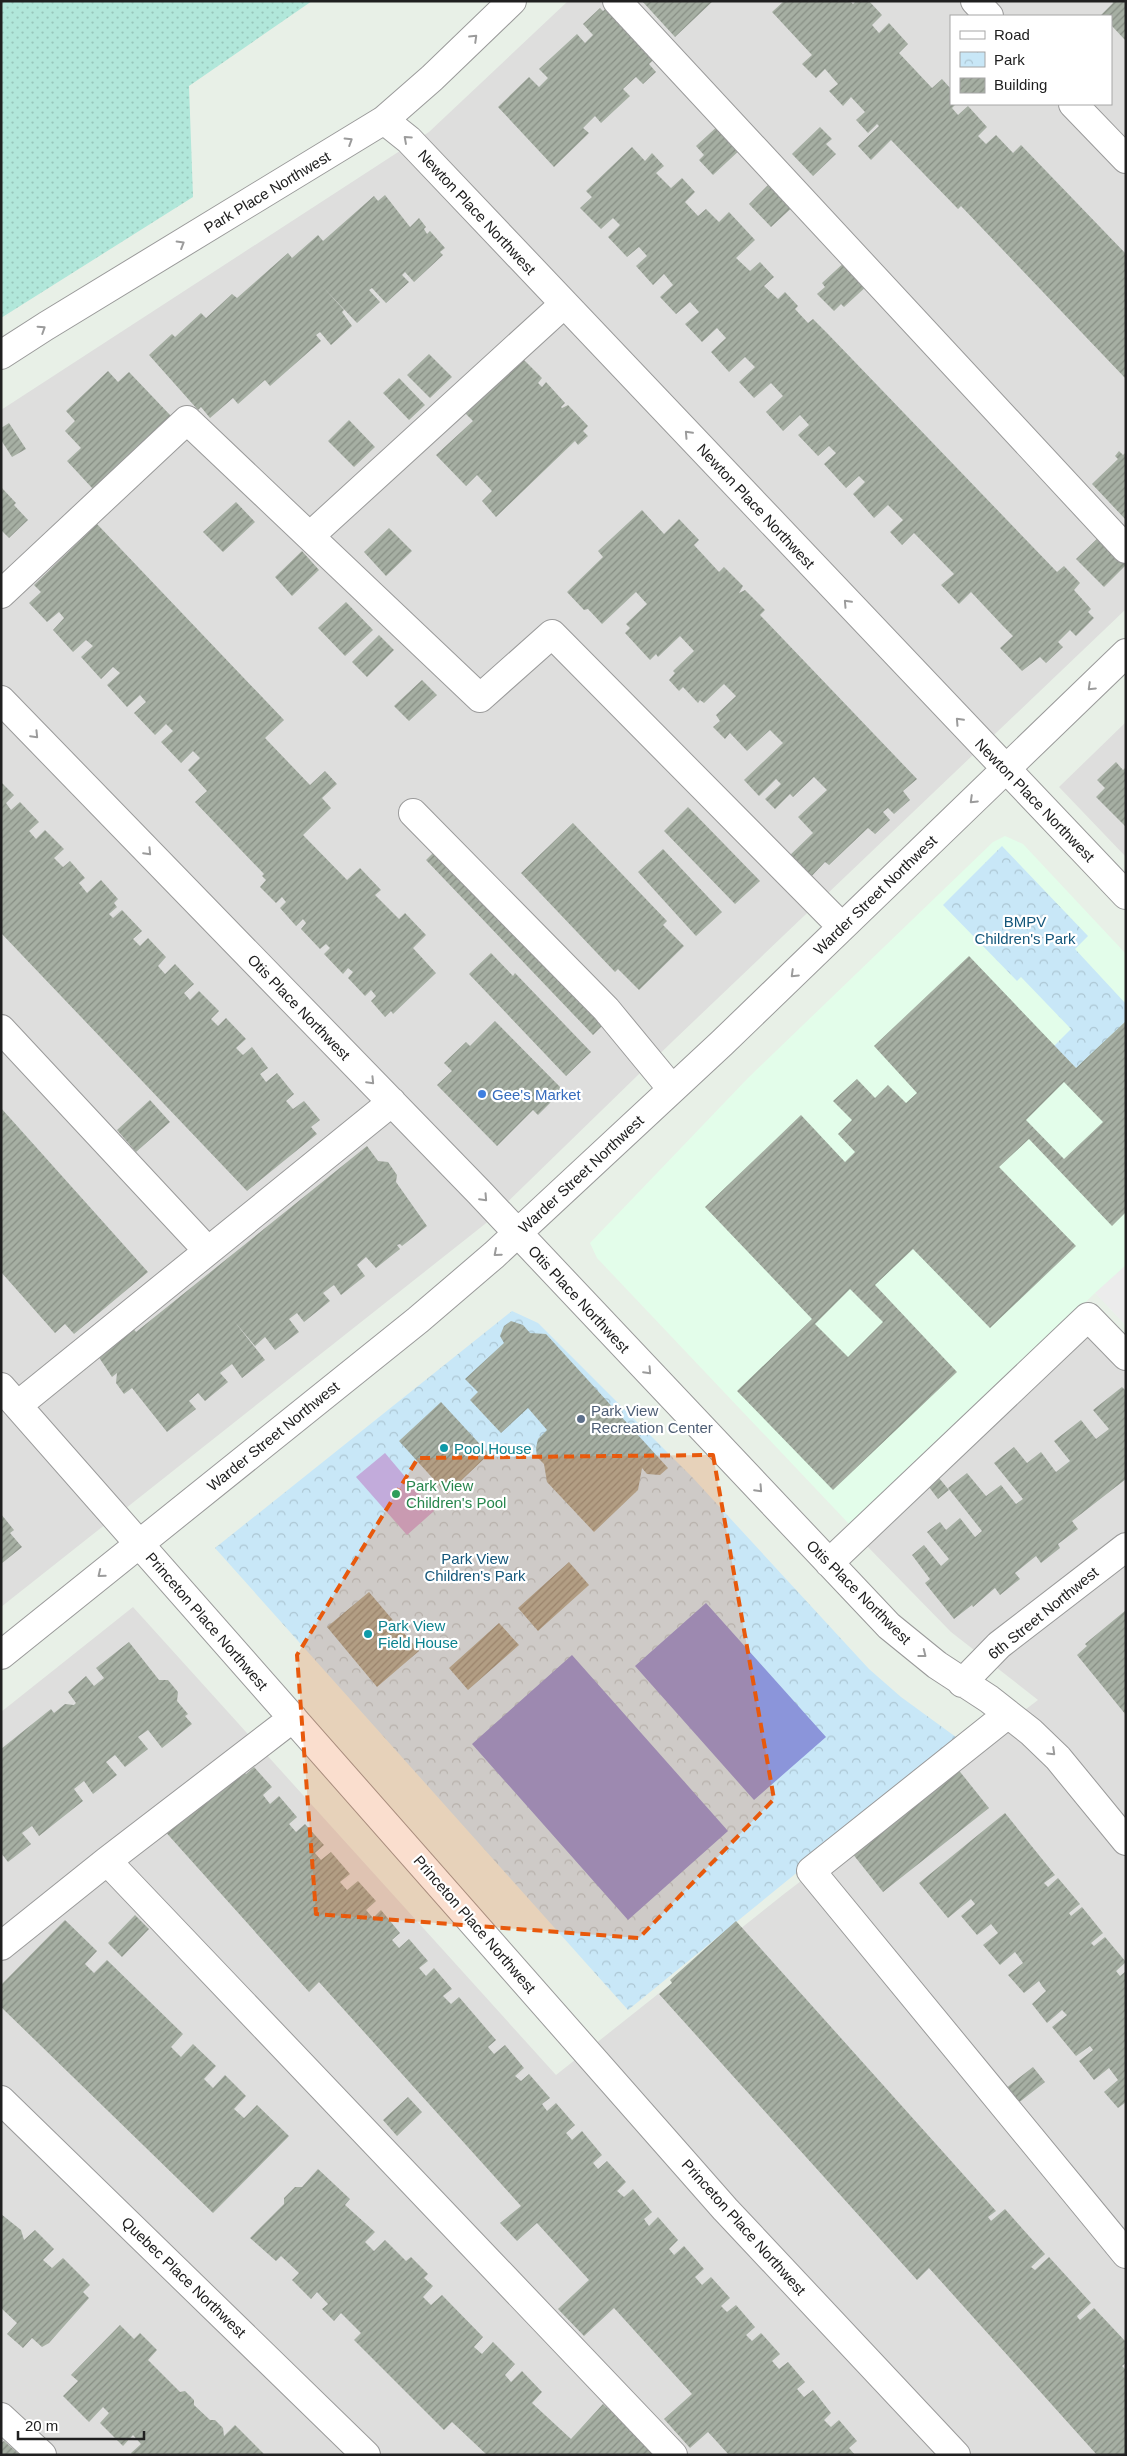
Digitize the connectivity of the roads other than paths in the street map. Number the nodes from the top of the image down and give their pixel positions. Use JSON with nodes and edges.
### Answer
{"nodes":[{"id":1,"x":512,"y":1,"type":"edge"},
{"id":2,"x":617,"y":1,"type":"edge"},
{"id":3,"x":975,"y":1,"type":"edge"},
{"id":4,"x":988,"y":15,"type":"edge"},
{"id":5,"x":1074,"y":105,"type":"edge"},
{"id":6,"x":384,"y":120,"type":"junction"},
{"id":7,"x":1126,"y":159,"type":"edge"},
{"id":8,"x":564,"y":304,"type":"junction"},
{"id":9,"x":1,"y":356,"type":"edge"},
{"id":10,"x":310,"y":536,"type":"junction"},
{"id":11,"x":1126,"y":549,"type":"edge"},
{"id":12,"x":1,"y":594,"type":"edge"},
{"id":13,"x":1126,"y":653,"type":"edge"},
{"id":14,"x":1,"y":700,"type":"edge"},
{"id":15,"x":1005,"y":770,"type":"junction"},
{"id":16,"x":413,"y":813,"type":"dead end"},
{"id":17,"x":1126,"y":895,"type":"edge"},
{"id":18,"x":842,"y":927,"type":"junction"},
{"id":19,"x":1,"y":1029,"type":"edge"},
{"id":20,"x":672,"y":1089,"type":"junction"},
{"id":21,"x":392,"y":1102,"type":"junction"},
{"id":22,"x":518,"y":1234,"type":"junction"},
{"id":23,"x":208,"y":1251,"type":"junction"},
{"id":24,"x":1121,"y":1341,"type":"edge"},
{"id":25,"x":10,"y":1396,"type":"edge"},
{"id":26,"x":139,"y":1544,"type":"junction"},
{"id":27,"x":1126,"y":1547,"type":"edge"},
{"id":28,"x":829,"y":1563,"type":"junction"},
{"id":29,"x":1,"y":1654,"type":"edge"},
{"id":30,"x":962,"y":1683,"type":"junction"},
{"id":31,"x":1008,"y":1714,"type":"junction"},
{"id":32,"x":293,"y":1718,"type":"junction"},
{"id":33,"x":1126,"y":1841,"type":"edge"},
{"id":34,"x":106,"y":1861,"type":"junction"},
{"id":35,"x":1,"y":1946,"type":"edge"},
{"id":36,"x":1,"y":2100,"type":"edge"},
{"id":37,"x":1126,"y":2254,"type":"edge"},
{"id":38,"x":1,"y":2416,"type":"edge"},
{"id":39,"x":42,"y":2455,"type":"edge"},
{"id":40,"x":366,"y":2455,"type":"edge"},
{"id":41,"x":673,"y":2455,"type":"edge"},
{"id":42,"x":956,"y":2455,"type":"edge"}],
"edges":[{"from":6,"to":1,"type":"street","name":"Park Place Northwest","one_way":true},
{"from":2,"to":11,"type":"street"},
{"from":3,"to":4,"type":"street"},
{"from":5,"to":7,"type":"street"},
{"from":8,"to":6,"type":"street","name":"Newton Place Northwest","one_way":true},
{"from":9,"to":6,"type":"street","name":"Park Place Northwest","one_way":true},
{"from":8,"to":10,"type":"street"},
{"from":15,"to":8,"type":"street","name":"Newton Place Northwest","one_way":true},
{"from":10,"to":12,"type":"street"},
{"from":10,"to":18,"type":"street"},
{"from":13,"to":15,"type":"street","name":"Warder Street Northwest","one_way":true},
{"from":14,"to":21,"type":"street","name":"Otis Place Northwest","one_way":true},
{"from":15,"to":17,"type":"street","name":"Newton Place Northwest"},
{"from":15,"to":18,"type":"street","name":"Warder Street Northwest","one_way":true},
{"from":16,"to":20,"type":"street"},
{"from":18,"to":20,"type":"street","name":"Warder Street Northwest","one_way":true},
{"from":19,"to":23,"type":"street"},
{"from":20,"to":22,"type":"street","name":"Warder Street Northwest"},
{"from":21,"to":22,"type":"street","name":"Otis Place Northwest","one_way":true},
{"from":21,"to":23,"type":"street"},
{"from":22,"to":26,"type":"street","name":"Warder Street Northwest","one_way":true},
{"from":22,"to":28,"type":"street","name":"Otis Place Northwest","one_way":true},
{"from":23,"to":25,"type":"street"},
{"from":24,"to":28,"type":"street"},
{"from":25,"to":26,"type":"street","name":"Princeton Place Northwest"},
{"from":26,"to":29,"type":"street","name":"Warder Street Northwest","one_way":true},
{"from":26,"to":32,"type":"street","name":"Princeton Place Northwest"},
{"from":27,"to":30,"type":"street","name":"6th Street Northwest"},
{"from":28,"to":30,"type":"street","name":"Otis Place Northwest","one_way":true},
{"from":30,"to":31,"type":"street","name":"Otis Place Northwest"},
{"from":31,"to":33,"type":"street","name":"Otis Place Northwest","one_way":true},
{"from":31,"to":37,"type":"street"},
{"from":32,"to":34,"type":"street"},
{"from":32,"to":42,"type":"street","name":"Princeton Place Northwest"},
{"from":34,"to":35,"type":"street"},
{"from":34,"to":41,"type":"street"},
{"from":36,"to":40,"type":"street","name":"Quebec Place Northwest"},
{"from":38,"to":39,"type":"street"}]}
